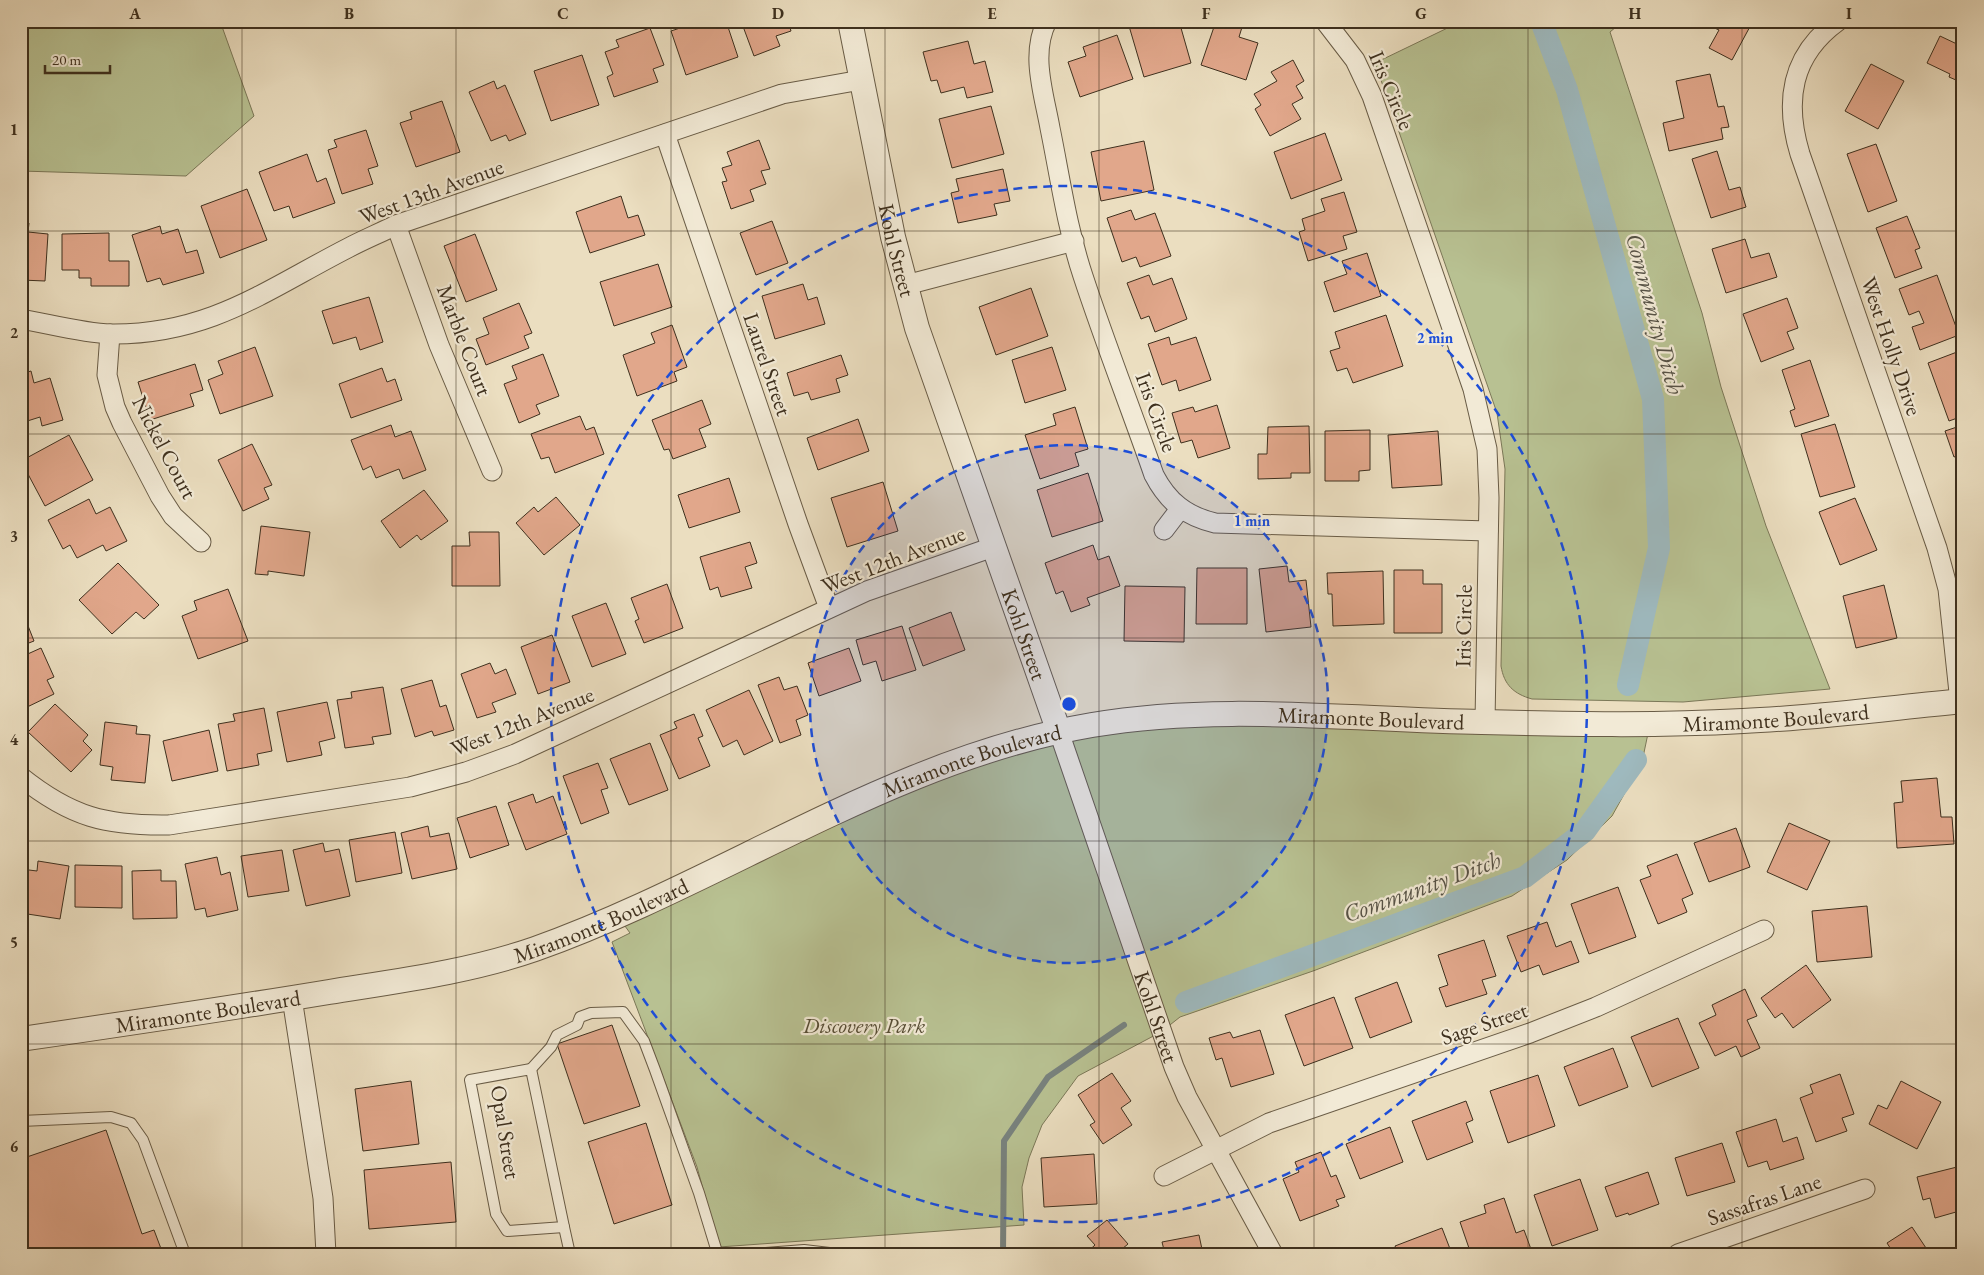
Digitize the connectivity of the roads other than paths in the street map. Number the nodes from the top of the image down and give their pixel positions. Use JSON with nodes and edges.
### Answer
{"nodes":[{"id":1,"x":850,"y":21,"type":"edge"},
{"id":2,"x":1326,"y":21,"type":"edge"},
{"id":3,"x":1838,"y":21,"type":"edge"},
{"id":4,"x":1046,"y":22,"type":"edge"},
{"id":5,"x":861,"y":80,"type":"junction"},
{"id":6,"x":665,"y":134,"type":"junction"},
{"id":7,"x":396,"y":225,"type":"junction"},
{"id":8,"x":1074,"y":241,"type":"junction"},
{"id":9,"x":906,"y":285,"type":"junction"},
{"id":10,"x":21,"y":319,"type":"edge"},
{"id":11,"x":110,"y":334,"type":"junction"},
{"id":12,"x":492,"y":471,"type":"dead end"},
{"id":13,"x":1180,"y":509,"type":"junction"},
{"id":14,"x":1164,"y":530,"type":"dead end"},
{"id":15,"x":1488,"y":531,"type":"junction"},
{"id":16,"x":201,"y":542,"type":"dead end"},
{"id":17,"x":993,"y":547,"type":"junction"},
{"id":18,"x":829,"y":608,"type":"junction"},
{"id":19,"x":1962,"y":701,"type":"edge"},
{"id":20,"x":1485,"y":722,"type":"junction"},
{"id":21,"x":1059,"y":732,"type":"junction"},
{"id":22,"x":21,"y":777,"type":"edge"},
{"id":23,"x":1764,"y":930,"type":"dead end"},
{"id":24,"x":292,"y":998,"type":"junction"},
{"id":25,"x":21,"y":1039,"type":"edge"},
{"id":26,"x":531,"y":1069,"type":"junction"},
{"id":27,"x":21,"y":1121,"type":"edge"},
{"id":28,"x":1216,"y":1150,"type":"junction"},
{"id":29,"x":1164,"y":1176,"type":"dead end"},
{"id":30,"x":1865,"y":1189,"type":"dead end"},
{"id":31,"x":564,"y":1227,"type":"junction"},
{"id":32,"x":185,"y":1254,"type":"edge"},
{"id":33,"x":326,"y":1254,"type":"edge"},
{"id":34,"x":570,"y":1254,"type":"edge"},
{"id":35,"x":719,"y":1254,"type":"edge"},
{"id":36,"x":753,"y":1254,"type":"edge"},
{"id":37,"x":838,"y":1254,"type":"edge"},
{"id":38,"x":1272,"y":1254,"type":"edge"},
{"id":39,"x":1678,"y":1254,"type":"edge"}],
"edges":[{"from":1,"to":5,"type":"street","name":"Kohl Street"},
{"from":2,"to":15,"type":"street","name":"Iris Circle"},
{"from":3,"to":19,"type":"street","name":"West Holly Drive"},
{"from":4,"to":8,"type":"street","name":"Iris Circle"},
{"from":5,"to":6,"type":"street","name":"West 13th Avenue"},
{"from":5,"to":9,"type":"street","name":"Kohl Street"},
{"from":6,"to":7,"type":"street","name":"West 13th Avenue"},
{"from":6,"to":18,"type":"street","name":"Laurel Street"},
{"from":7,"to":11,"type":"street","name":"West 13th Avenue"},
{"from":7,"to":12,"type":"street","name":"Marble Court"},
{"from":8,"to":9,"type":"street"},
{"from":8,"to":13,"type":"street","name":"Iris Circle"},
{"from":9,"to":17,"type":"street","name":"Kohl Street"},
{"from":10,"to":11,"type":"street","name":"West 13th Avenue"},
{"from":11,"to":16,"type":"street","name":"Nickel Court"},
{"from":13,"to":14,"type":"street"},
{"from":13,"to":15,"type":"street","name":"Iris Circle"},
{"from":15,"to":20,"type":"street","name":"Iris Circle"},
{"from":17,"to":18,"type":"street","name":"West 12th Avenue"},
{"from":17,"to":21,"type":"street","name":"Kohl Street"},
{"from":18,"to":22,"type":"street","name":"West 12th Avenue"},
{"from":19,"to":20,"type":"street","name":"Miramonte Boulevard"},
{"from":20,"to":21,"type":"street","name":"Miramonte Boulevard"},
{"from":21,"to":24,"type":"street","name":"Miramonte Boulevard"},
{"from":21,"to":28,"type":"street","name":"Kohl Street"},
{"from":23,"to":28,"type":"street","name":"Sage Street"},
{"from":24,"to":25,"type":"street","name":"Miramonte Boulevard"},
{"from":24,"to":33,"type":"street"},
{"from":26,"to":31,"type":"lane","name":"Opal Street"},
{"from":26,"to":31,"type":"lane","name":"Opal Street"},
{"from":26,"to":35,"type":"lane"},
{"from":27,"to":32,"type":"lane"},
{"from":28,"to":29,"type":"street","name":"Sage Street"},
{"from":28,"to":38,"type":"street","name":"Kohl Street"},
{"from":30,"to":39,"type":"street","name":"Sassafras Lane"},
{"from":31,"to":34,"type":"lane","name":"Opal Street"},
{"from":36,"to":37,"type":"lane"}]}
